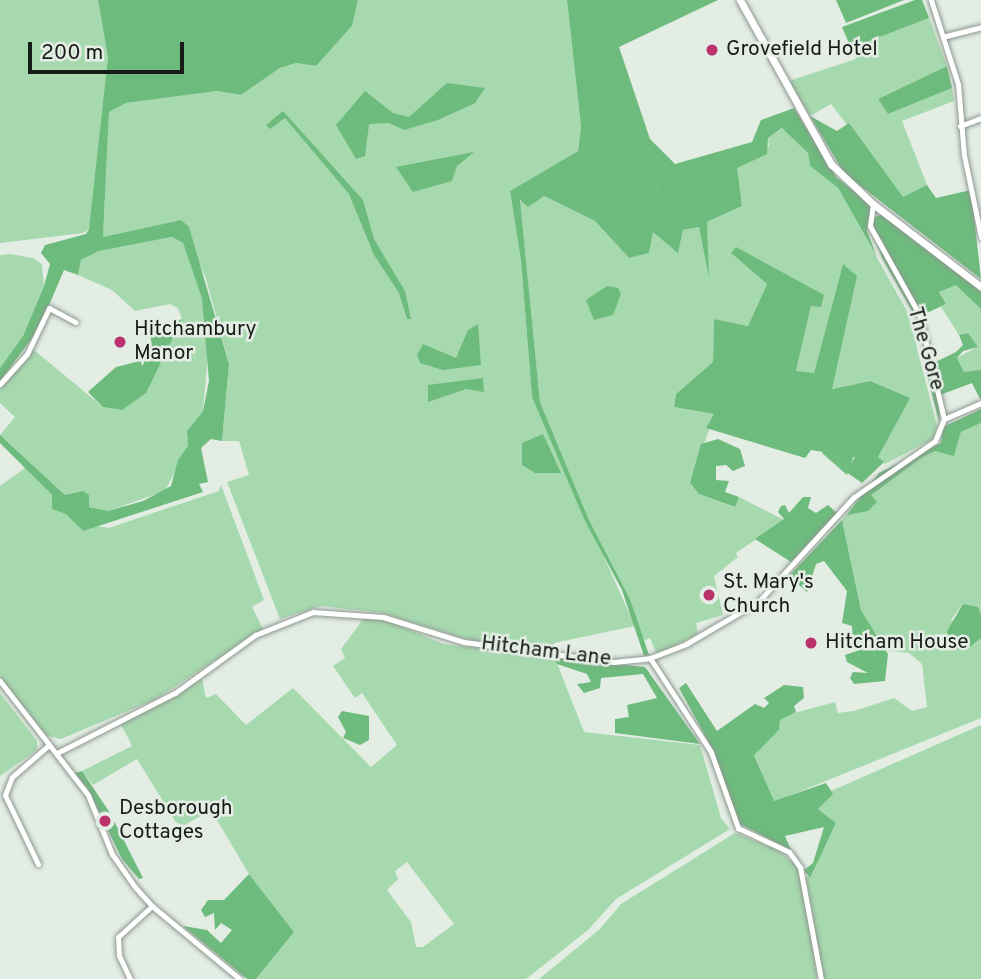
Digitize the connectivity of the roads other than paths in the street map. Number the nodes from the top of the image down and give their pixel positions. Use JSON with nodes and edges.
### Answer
{"nodes":[{"id":1,"x":740,"y":0,"type":"edge"},
{"id":2,"x":931,"y":0,"type":"edge"},
{"id":3,"x":981,"y":27,"type":"edge"},
{"id":4,"x":946,"y":36,"type":"junction"},
{"id":5,"x":956,"y":36,"type":"junction"},
{"id":6,"x":949,"y":48,"type":"junction"},
{"id":7,"x":981,"y":118,"type":"edge"},
{"id":8,"x":960,"y":126,"type":"junction"},
{"id":9,"x":978,"y":194,"type":"edge"},
{"id":10,"x":873,"y":204,"type":"junction"},
{"id":11,"x":981,"y":237,"type":"edge"},
{"id":12,"x":981,"y":287,"type":"edge"},
{"id":13,"x":75,"y":322,"type":"dead end"},
{"id":14,"x":0,"y":384,"type":"edge"},
{"id":15,"x":981,"y":403,"type":"edge"},
{"id":16,"x":944,"y":419,"type":"junction"},
{"id":17,"x":650,"y":658,"type":"junction"},
{"id":18,"x":0,"y":681,"type":"edge"},
{"id":19,"x":49,"y":745,"type":"junction"},
{"id":20,"x":57,"y":753,"type":"junction"},
{"id":21,"x":38,"y":864,"type":"dead end"},
{"id":22,"x":152,"y":906,"type":"junction"},
{"id":23,"x":130,"y":979,"type":"edge"},
{"id":24,"x":240,"y":979,"type":"edge"},
{"id":25,"x":821,"y":979,"type":"edge"}],
"edges":[{"from":1,"to":10,"type":"street"},
{"from":2,"to":4,"type":"street"},
{"from":3,"to":5,"type":"street"},
{"from":4,"to":5,"type":"street"},
{"from":4,"to":6,"type":"street"},
{"from":5,"to":6,"type":"street"},
{"from":6,"to":8,"type":"street"},
{"from":7,"to":8,"type":"street"},
{"from":8,"to":9,"type":"street"},
{"from":9,"to":11,"type":"street"},
{"from":10,"to":12,"type":"street"},
{"from":10,"to":16,"type":"street","name":"The Gore"},
{"from":13,"to":14,"type":"street"},
{"from":15,"to":16,"type":"street"},
{"from":16,"to":17,"type":"street","name":"Hitcham Lane"},
{"from":17,"to":20,"type":"street","name":"Hitcham Lane"},
{"from":17,"to":25,"type":"street"},
{"from":18,"to":19,"type":"street"},
{"from":19,"to":20,"type":"street"},
{"from":19,"to":21,"type":"street"},
{"from":20,"to":22,"type":"street"},
{"from":22,"to":23,"type":"street"},
{"from":22,"to":24,"type":"street"}]}
